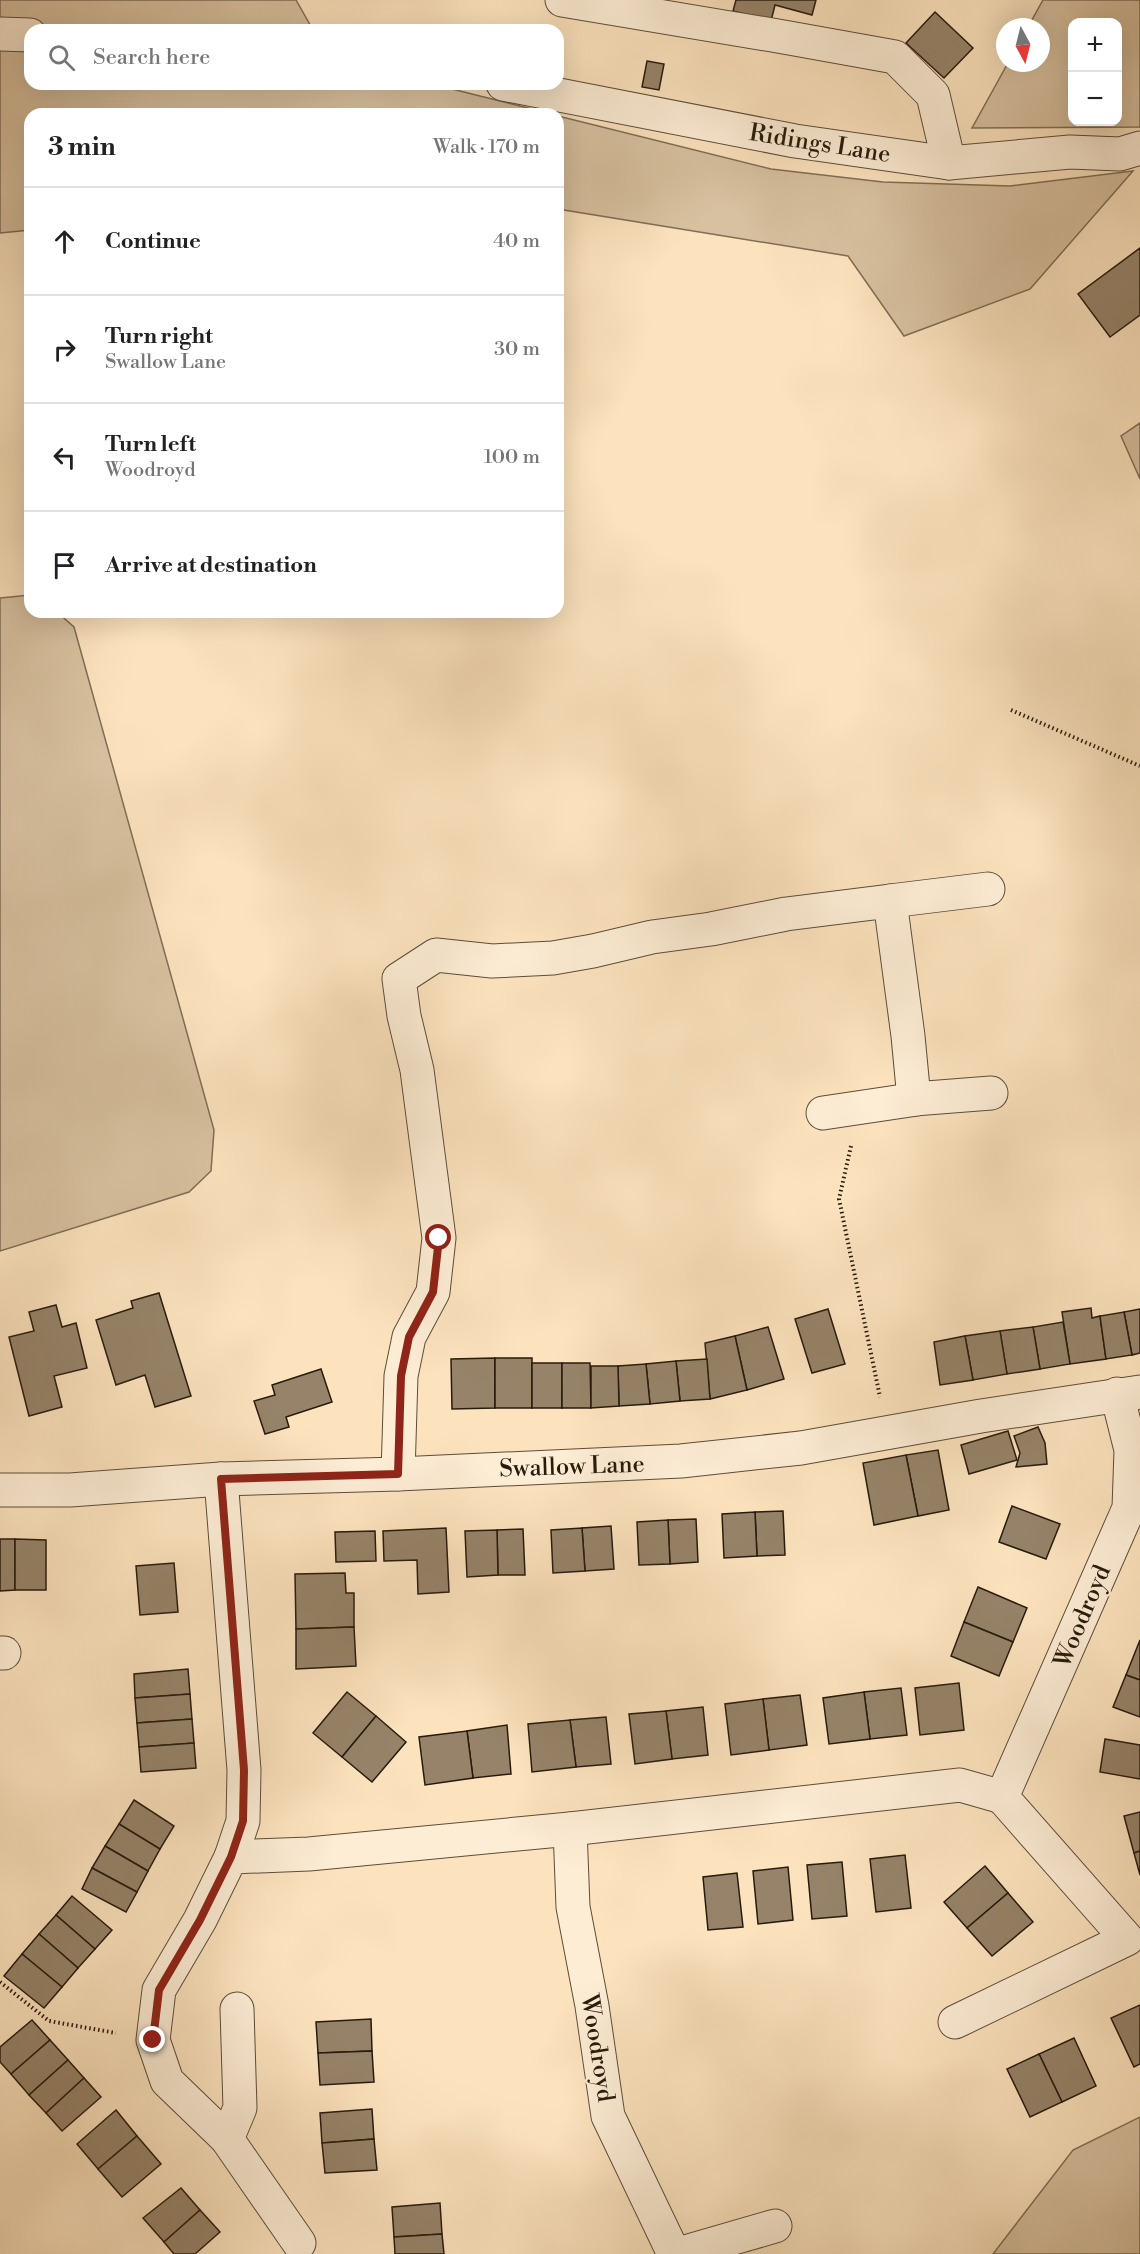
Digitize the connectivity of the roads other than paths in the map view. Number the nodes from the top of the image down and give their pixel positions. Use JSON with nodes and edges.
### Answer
{"nodes":[{"id":1,"x":562,"y":0,"type":"edge"},
{"id":2,"x":0,"y":34,"type":"edge"},
{"id":3,"x":24,"y":35,"type":"edge"},
{"id":4,"x":534,"y":90,"type":"edge"},
{"id":5,"x":1140,"y":148,"type":"edge"},
{"id":6,"x":949,"y":163,"type":"junction"},
{"id":7,"x":988,"y":890,"type":"dead end"},
{"id":8,"x":890,"y":901,"type":"junction"},
{"id":9,"x":991,"y":1093,"type":"dead end"},
{"id":10,"x":917,"y":1099,"type":"junction"},
{"id":11,"x":823,"y":1113,"type":"dead end"},
{"id":12,"x":1128,"y":1393,"type":"edge"},
{"id":13,"x":398,"y":1474,"type":"junction"},
{"id":14,"x":221,"y":1479,"type":"junction"},
{"id":15,"x":0,"y":1490,"type":"edge"},
{"id":16,"x":1002,"y":1797,"type":"junction"},
{"id":17,"x":570,"y":1829,"type":"junction"},
{"id":18,"x":231,"y":1857,"type":"junction"},
{"id":19,"x":237,"y":2009,"type":"dead end"},
{"id":20,"x":955,"y":2022,"type":"dead end"},
{"id":21,"x":227,"y":2139,"type":"junction"},
{"id":22,"x":775,"y":2226,"type":"dead end"},
{"id":23,"x":299,"y":2243,"type":"dead end"},
{"id":24,"x":676,"y":2254,"type":"edge"}],
"edges":[{"from":1,"to":6,"type":"street"},
{"from":2,"to":3,"type":"street"},
{"from":4,"to":6,"type":"street","name":"Ridings Lane"},
{"from":5,"to":6,"type":"street","name":"Ridings Lane"},
{"from":7,"to":8,"type":"street"},
{"from":8,"to":10,"type":"street"},
{"from":8,"to":13,"type":"street"},
{"from":9,"to":10,"type":"street"},
{"from":10,"to":11,"type":"street"},
{"from":12,"to":13,"type":"street","name":"Swallow Lane"},
{"from":12,"to":16,"type":"street","name":"Woodroyd"},
{"from":13,"to":14,"type":"street","name":"Swallow Lane"},
{"from":14,"to":15,"type":"street","name":"Swallow Lane"},
{"from":14,"to":18,"type":"street"},
{"from":16,"to":17,"type":"street"},
{"from":16,"to":20,"type":"street"},
{"from":17,"to":18,"type":"street"},
{"from":17,"to":24,"type":"street","name":"Woodroyd"},
{"from":18,"to":21,"type":"street"},
{"from":19,"to":21,"type":"street"},
{"from":21,"to":23,"type":"street"},
{"from":22,"to":24,"type":"street","name":"Woodroyd"}]}
